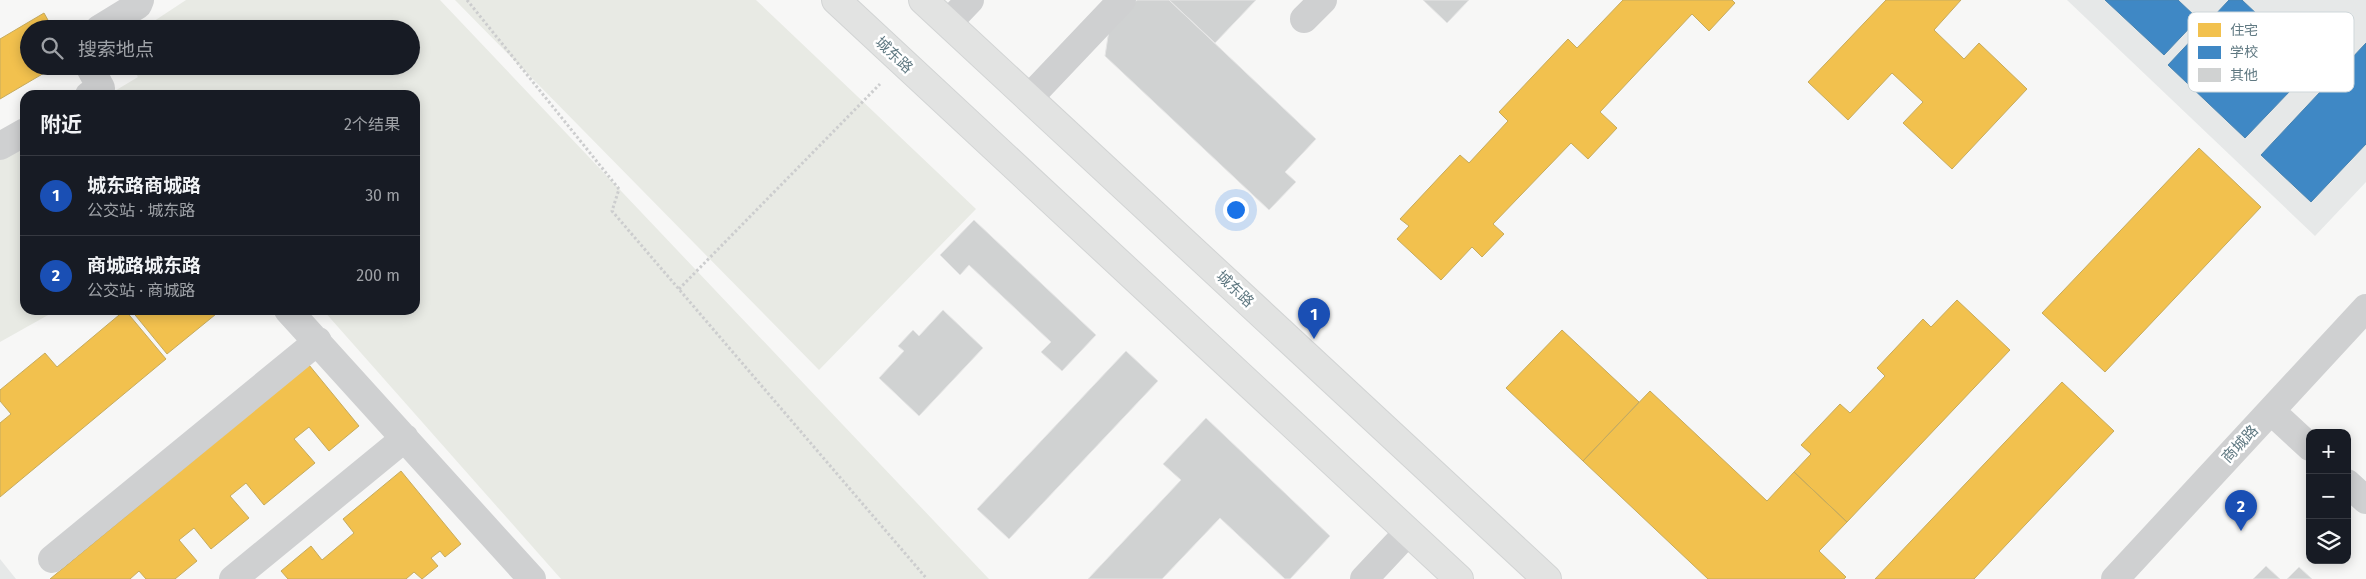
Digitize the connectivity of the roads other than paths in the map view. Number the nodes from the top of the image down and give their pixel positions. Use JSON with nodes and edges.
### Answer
{"nodes":[{"id":1,"x":140,"y":0,"type":"edge"},
{"id":2,"x":836,"y":0,"type":"edge"},
{"id":3,"x":923,"y":0,"type":"edge"},
{"id":4,"x":970,"y":0,"type":"edge"},
{"id":5,"x":1122,"y":0,"type":"edge"},
{"id":6,"x":114,"y":20,"type":"edge"},
{"id":7,"x":948,"y":23,"type":"junction"},
{"id":8,"x":93,"y":75,"type":"edge"},
{"id":9,"x":98,"y":90,"type":"edge"},
{"id":10,"x":1030,"y":98,"type":"junction"},
{"id":11,"x":20,"y":135,"type":"edge"},
{"id":12,"x":0,"y":146,"type":"edge"},
{"id":13,"x":2366,"y":308,"type":"edge"},
{"id":14,"x":293,"y":315,"type":"edge"},
{"id":15,"x":318,"y":341,"type":"junction"},
{"id":16,"x":2271,"y":411,"type":"junction"},
{"id":17,"x":405,"y":438,"type":"junction"},
{"id":18,"x":2306,"y":443,"type":"edge"},
{"id":19,"x":2351,"y":487,"type":"edge"},
{"id":20,"x":2366,"y":500,"type":"edge"},
{"id":21,"x":1408,"y":532,"type":"junction"},
{"id":22,"x":52,"y":559,"type":"dead end"},
{"id":23,"x":518,"y":575,"type":"edge"},
{"id":24,"x":233,"y":579,"type":"edge"},
{"id":25,"x":1364,"y":579,"type":"edge"},
{"id":26,"x":1458,"y":579,"type":"edge"},
{"id":27,"x":1547,"y":579,"type":"edge"},
{"id":28,"x":2115,"y":579,"type":"edge"}],
"edges":[{"from":1,"to":6,"type":"street"},
{"from":2,"to":21,"type":"main road","name":"城东路"},
{"from":3,"to":7,"type":"main road","name":"城东路"},
{"from":4,"to":7,"type":"street"},
{"from":5,"to":10,"type":"street"},
{"from":7,"to":10,"type":"main road","name":"城东路"},
{"from":8,"to":9,"type":"street"},
{"from":10,"to":27,"type":"main road","name":"城东路"},
{"from":11,"to":12,"type":"street"},
{"from":13,"to":16,"type":"street","name":"商城路"},
{"from":14,"to":15,"type":"street"},
{"from":15,"to":17,"type":"street"},
{"from":15,"to":22,"type":"street"},
{"from":16,"to":18,"type":"street"},
{"from":16,"to":28,"type":"street","name":"商城路"},
{"from":17,"to":23,"type":"street"},
{"from":17,"to":24,"type":"street"},
{"from":19,"to":20,"type":"street"},
{"from":21,"to":25,"type":"street"},
{"from":21,"to":26,"type":"main road","name":"城东路"}]}
